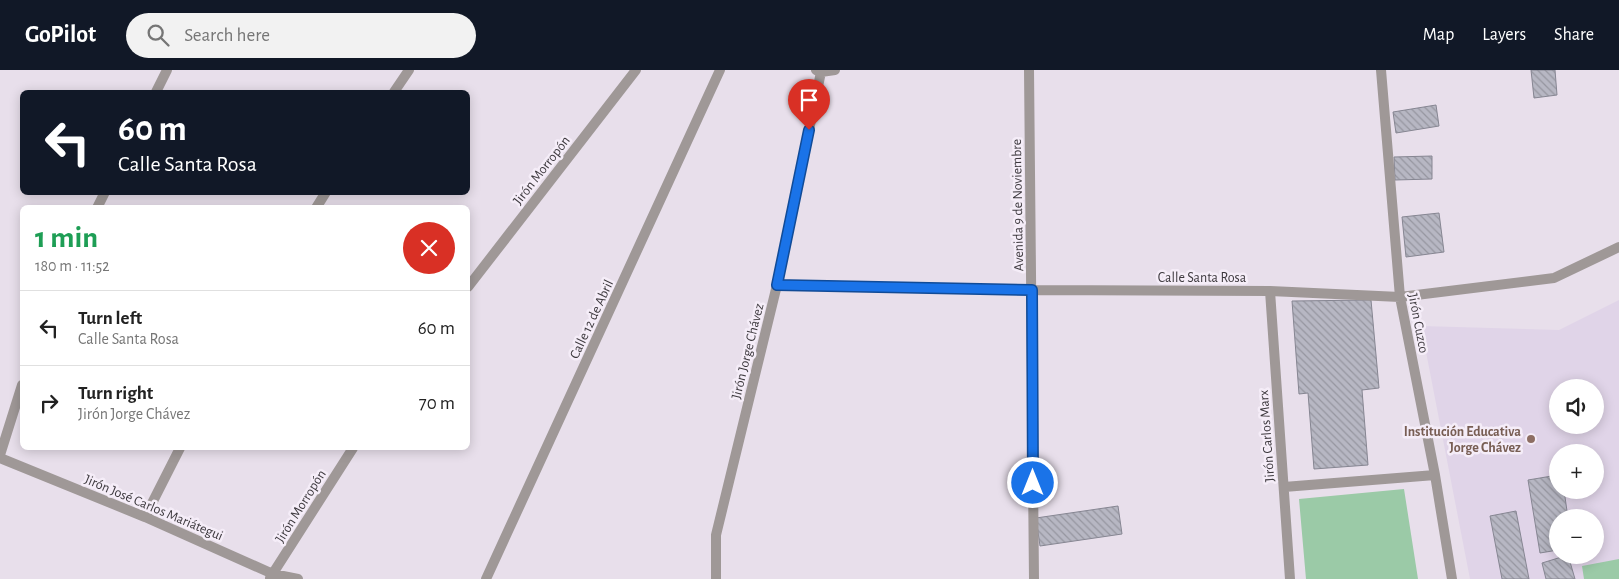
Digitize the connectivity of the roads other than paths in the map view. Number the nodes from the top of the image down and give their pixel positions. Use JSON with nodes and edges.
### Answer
{"nodes":[{"id":1,"x":167,"y":70,"type":"edge"},
{"id":2,"x":409,"y":70,"type":"edge"},
{"id":3,"x":636,"y":70,"type":"edge"},
{"id":4,"x":720,"y":70,"type":"edge"},
{"id":5,"x":835,"y":70,"type":"edge"},
{"id":6,"x":1029,"y":70,"type":"edge"},
{"id":7,"x":1381,"y":70,"type":"edge"},
{"id":8,"x":818,"y":71,"type":"edge"},
{"id":9,"x":157,"y":90,"type":"edge"},
{"id":10,"x":395,"y":90,"type":"edge"},
{"id":11,"x":1619,"y":247,"type":"edge"},
{"id":12,"x":470,"y":284,"type":"edge"},
{"id":13,"x":777,"y":285,"type":"junction"},
{"id":14,"x":1032,"y":290,"type":"junction"},
{"id":15,"x":1270,"y":291,"type":"junction"},
{"id":16,"x":1400,"y":297,"type":"junction"},
{"id":17,"x":20,"y":391,"type":"edge"},
{"id":18,"x":179,"y":450,"type":"edge"},
{"id":19,"x":352,"y":450,"type":"edge"},
{"id":20,"x":0,"y":456,"type":"edge"},
{"id":21,"x":1435,"y":475,"type":"junction"},
{"id":22,"x":1284,"y":487,"type":"junction"},
{"id":23,"x":145,"y":517,"type":"junction"},
{"id":24,"x":272,"y":576,"type":"edge"},
{"id":25,"x":298,"y":579,"type":"edge"},
{"id":26,"x":486,"y":579,"type":"edge"},
{"id":27,"x":716,"y":579,"type":"edge"},
{"id":28,"x":1034,"y":579,"type":"edge"},
{"id":29,"x":1290,"y":579,"type":"edge"},
{"id":30,"x":1452,"y":579,"type":"edge"}],
"edges":[{"from":1,"to":9,"type":"street"},
{"from":2,"to":10,"type":"street"},
{"from":3,"to":12,"type":"street","name":"Jirón Morropón"},
{"from":4,"to":26,"type":"street","name":"Calle 12 de Abril"},
{"from":5,"to":8,"type":"street"},
{"from":6,"to":14,"type":"street","name":"Avenida 9 de Noviembre"},
{"from":7,"to":16,"type":"street","name":"Jirón Cuzco"},
{"from":8,"to":13,"type":"street","name":"Jirón Jorge Chávez"},
{"from":11,"to":16,"type":"street","name":"Calle Santa Rosa"},
{"from":13,"to":14,"type":"street","name":"Calle Santa Rosa"},
{"from":13,"to":27,"type":"street","name":"Jirón Jorge Chávez"},
{"from":14,"to":15,"type":"street","name":"Calle Santa Rosa"},
{"from":14,"to":28,"type":"street","name":"Avenida 9 de Noviembre"},
{"from":15,"to":16,"type":"street","name":"Calle Santa Rosa"},
{"from":15,"to":22,"type":"street","name":"Jirón Carlos Marx"},
{"from":16,"to":21,"type":"street","name":"Jirón Cuzco"},
{"from":17,"to":20,"type":"street"},
{"from":18,"to":23,"type":"street"},
{"from":19,"to":24,"type":"street","name":"Jirón Morropón"},
{"from":20,"to":23,"type":"street","name":"Jirón José Carlos Mariátegui"},
{"from":21,"to":22,"type":"street"},
{"from":21,"to":30,"type":"street","name":"Jirón Cuzco"},
{"from":22,"to":29,"type":"street","name":"Jirón Carlos Marx"},
{"from":23,"to":24,"type":"street","name":"Jirón José Carlos Mariátegui"},
{"from":24,"to":25,"type":"street","name":"Jirón José Carlos Mariátegui"}]}
